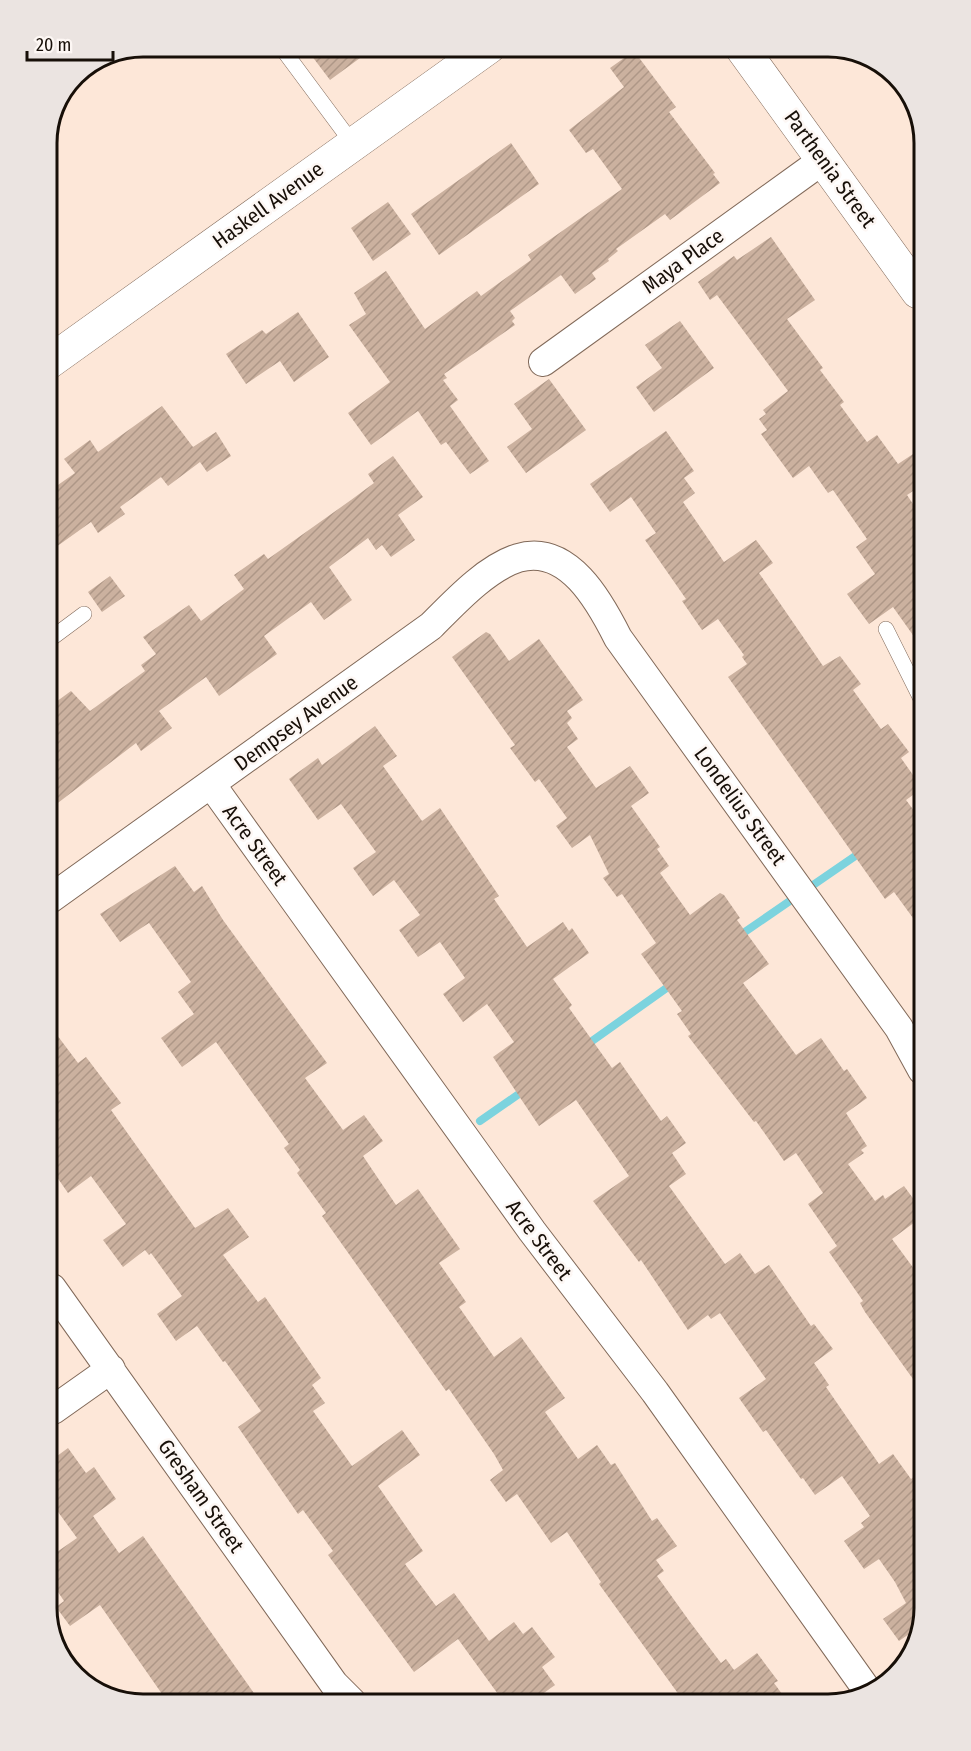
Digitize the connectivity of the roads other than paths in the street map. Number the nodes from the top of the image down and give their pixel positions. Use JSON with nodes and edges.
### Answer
{"nodes":[{"id":1,"x":289,"y":57,"type":"edge"},
{"id":2,"x":473,"y":57,"type":"edge"},
{"id":3,"x":748,"y":57,"type":"edge"},
{"id":4,"x":353,"y":144,"type":"junction"},
{"id":5,"x":823,"y":160,"type":"junction"},
{"id":6,"x":914,"y":286,"type":"edge"},
{"id":7,"x":57,"y":357,"type":"edge"},
{"id":8,"x":543,"y":362,"type":"dead end"},
{"id":9,"x":543,"y":558,"type":"joint"},
{"id":10,"x":84,"y":614,"type":"dead end"},
{"id":11,"x":886,"y":629,"type":"dead end"},
{"id":12,"x":57,"y":634,"type":"edge"},
{"id":13,"x":914,"y":685,"type":"edge"},
{"id":14,"x":212,"y":784,"type":"junction"},
{"id":15,"x":57,"y":894,"type":"edge"},
{"id":16,"x":914,"y":1055,"type":"edge"},
{"id":17,"x":57,"y":1295,"type":"edge"},
{"id":18,"x":111,"y":1369,"type":"junction"},
{"id":19,"x":57,"y":1407,"type":"edge"},
{"id":20,"x":864,"y":1686,"type":"edge"},
{"id":21,"x":344,"y":1694,"type":"edge"}],
"edges":[{"from":1,"to":4,"type":"lane"},
{"from":2,"to":4,"type":"main road","name":"Haskell Avenue"},
{"from":3,"to":5,"type":"main road","name":"Parthenia Street"},
{"from":4,"to":7,"type":"main road","name":"Haskell Avenue"},
{"from":5,"to":6,"type":"main road","name":"Parthenia Street"},
{"from":5,"to":8,"type":"street","name":"Maya Place"},
{"from":9,"to":14,"type":"street","name":"Dempsey Avenue"},
{"from":9,"to":16,"type":"street","name":"Londelius Street"},
{"from":10,"to":12,"type":"lane"},
{"from":11,"to":13,"type":"lane"},
{"from":14,"to":15,"type":"street","name":"Dempsey Avenue"},
{"from":14,"to":20,"type":"street","name":"Acre Street"},
{"from":17,"to":18,"type":"street","name":"Gresham Street"},
{"from":18,"to":19,"type":"street"},
{"from":18,"to":21,"type":"street","name":"Gresham Street"}]}
